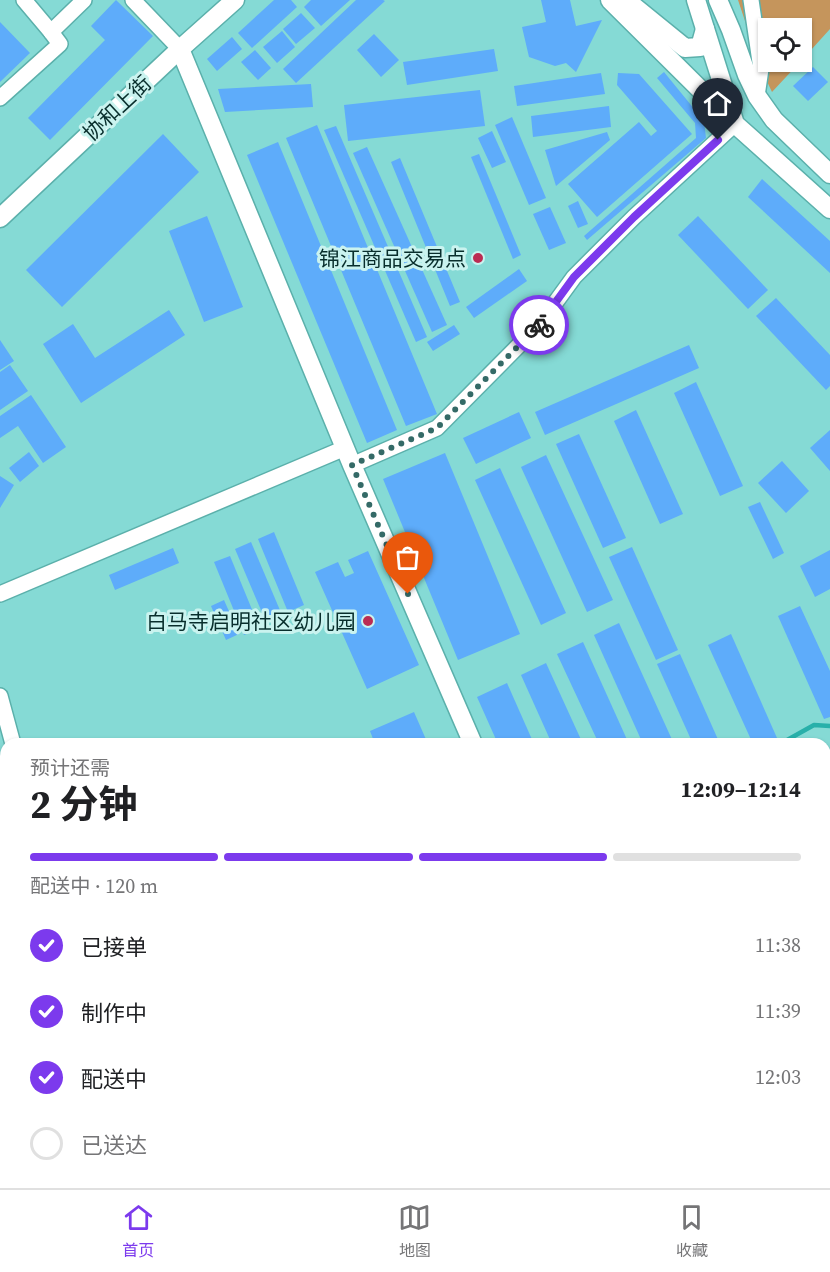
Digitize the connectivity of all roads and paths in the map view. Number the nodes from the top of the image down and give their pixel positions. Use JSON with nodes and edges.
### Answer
{"nodes":[{"id":1,"x":24,"y":0,"type":"edge"},
{"id":2,"x":84,"y":0,"type":"edge"},
{"id":3,"x":133,"y":0,"type":"edge"},
{"id":4,"x":235,"y":0,"type":"edge"},
{"id":5,"x":609,"y":0,"type":"edge"},
{"id":6,"x":626,"y":0,"type":"edge"},
{"id":7,"x":696,"y":0,"type":"edge"},
{"id":8,"x":718,"y":0,"type":"edge"},
{"id":9,"x":751,"y":0,"type":"edge"},
{"id":10,"x":705,"y":29,"type":"junction"},
{"id":11,"x":51,"y":32,"type":"junction"},
{"id":12,"x":180,"y":48,"type":"junction"},
{"id":13,"x":757,"y":96,"type":"junction"},
{"id":14,"x":0,"y":98,"type":"edge"},
{"id":15,"x":735,"y":124,"type":"junction"},
{"id":16,"x":830,"y":174,"type":"edge"},
{"id":17,"x":830,"y":209,"type":"edge"},
{"id":18,"x":0,"y":218,"type":"edge"},
{"id":19,"x":348,"y":456,"type":"junction"},
{"id":20,"x":0,"y":594,"type":"edge"},
{"id":21,"x":0,"y":696,"type":"edge"},
{"id":22,"x":12,"y":738,"type":"edge"},
{"id":23,"x":470,"y":738,"type":"edge"}],
"edges":[{"from":1,"to":11,"type":"street"},
{"from":2,"to":11,"type":"street"},
{"from":3,"to":12,"type":"street"},
{"from":4,"to":12,"type":"street","name":"协和上街"},
{"from":5,"to":15,"type":"street"},
{"from":6,"to":10,"type":"street"},
{"from":7,"to":10,"type":"street"},
{"from":8,"to":13,"type":"street"},
{"from":9,"to":13,"type":"street"},
{"from":10,"to":15,"type":"street"},
{"from":11,"to":14,"type":"street"},
{"from":12,"to":18,"type":"street","name":"协和上街"},
{"from":12,"to":19,"type":"street"},
{"from":13,"to":16,"type":"street"},
{"from":15,"to":17,"type":"street"},
{"from":15,"to":19,"type":"street"},
{"from":19,"to":20,"type":"street"},
{"from":19,"to":23,"type":"street"},
{"from":21,"to":22,"type":"street"}]}
